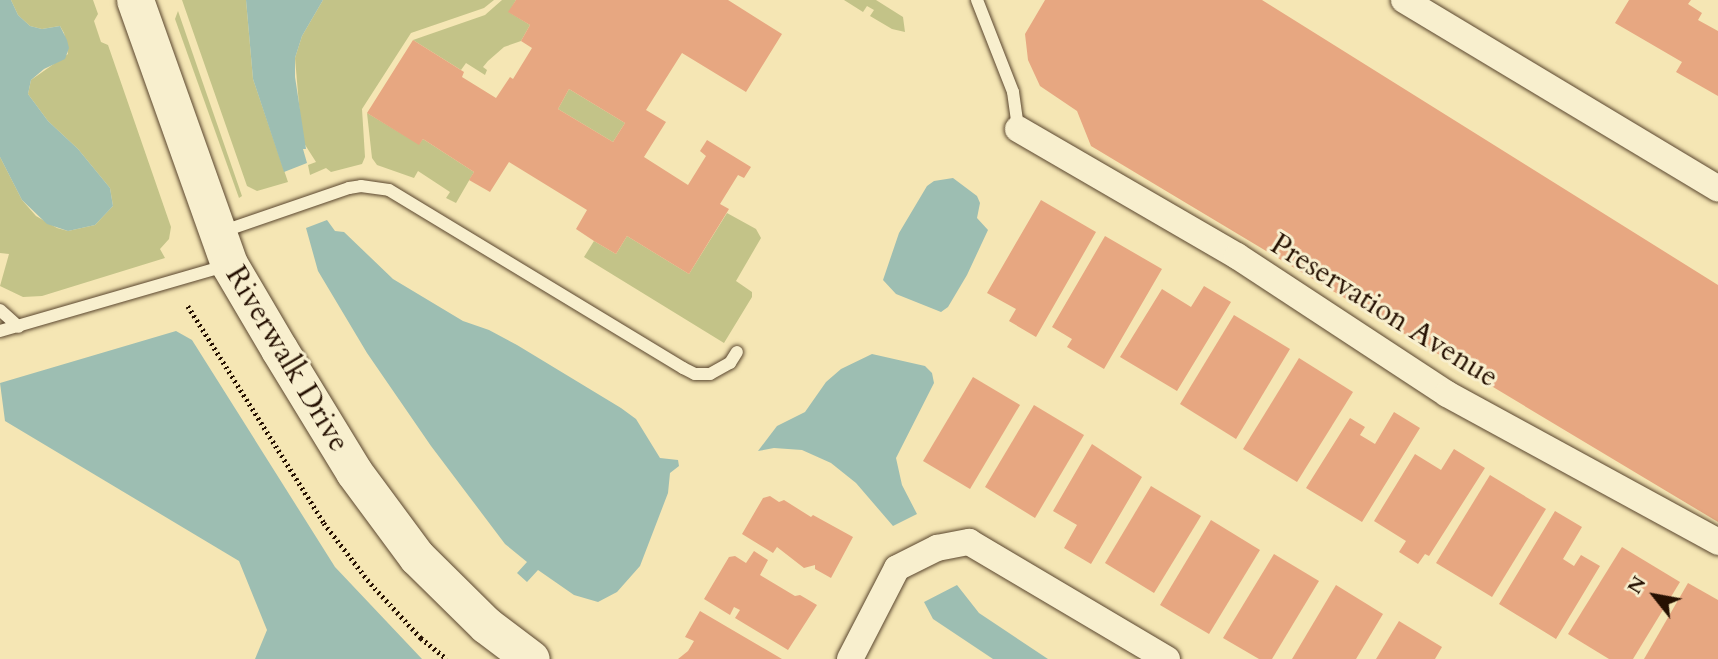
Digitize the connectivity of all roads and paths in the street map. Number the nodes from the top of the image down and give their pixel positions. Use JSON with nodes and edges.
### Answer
{"nodes":[{"id":1,"x":135,"y":0,"type":"edge"},
{"id":2,"x":977,"y":0,"type":"edge"},
{"id":3,"x":1422,"y":4,"type":"edge"},
{"id":4,"x":1018,"y":130,"type":"joint"},
{"id":5,"x":1718,"y":189,"type":"edge"},
{"id":6,"x":223,"y":249,"type":"junction"},
{"id":7,"x":188,"y":306,"type":"dead end"},
{"id":8,"x":0,"y":310,"type":"edge"},
{"id":9,"x":19,"y":327,"type":"junction"},
{"id":10,"x":0,"y":331,"type":"edge"},
{"id":11,"x":737,"y":352,"type":"dead end"},
{"id":12,"x":1718,"y":542,"type":"edge"},
{"id":13,"x":447,"y":659,"type":"edge"},
{"id":14,"x":531,"y":659,"type":"edge"},
{"id":15,"x":850,"y":659,"type":"edge"},
{"id":16,"x":1167,"y":659,"type":"edge"}],
"edges":[{"from":1,"to":6,"type":"street","name":"Riverwalk Drive"},
{"from":2,"to":4,"type":"lane"},
{"from":3,"to":5,"type":"street"},
{"from":4,"to":12,"type":"street","name":"Preservation Avenue"},
{"from":6,"to":9,"type":"lane"},
{"from":6,"to":11,"type":"lane"},
{"from":6,"to":14,"type":"street","name":"Riverwalk Drive"},
{"from":7,"to":13,"type":"path"},
{"from":8,"to":9,"type":"lane"},
{"from":9,"to":10,"type":"lane"},
{"from":15,"to":16,"type":"street"}]}
